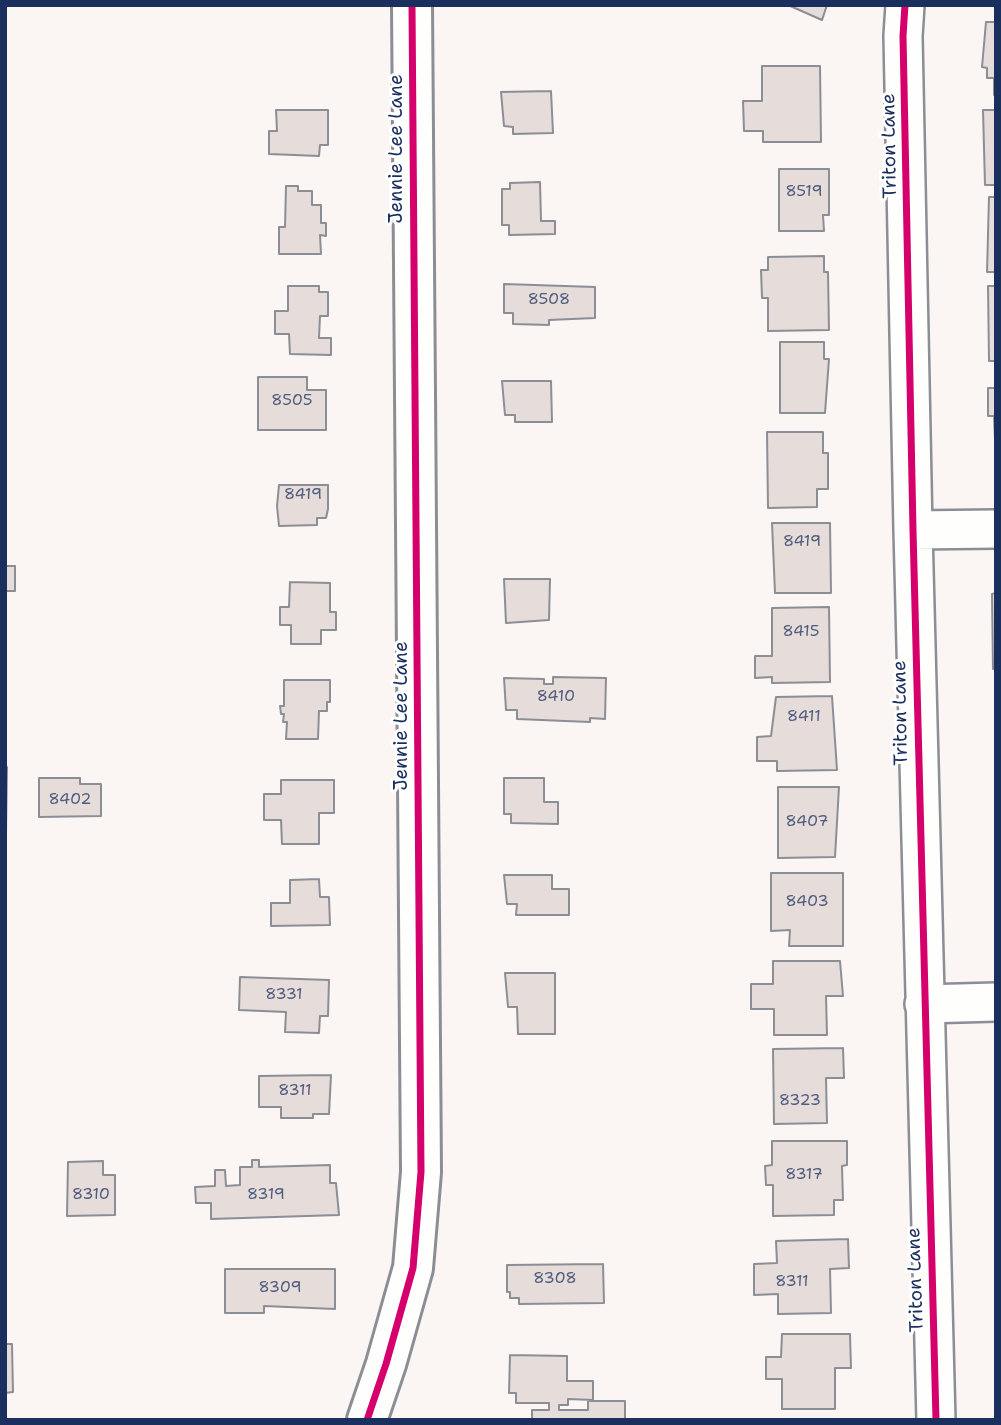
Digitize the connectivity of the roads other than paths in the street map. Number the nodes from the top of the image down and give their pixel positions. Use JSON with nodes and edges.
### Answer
{"nodes":[{"id":1,"x":412,"y":5,"type":"edge"},
{"id":2,"x":905,"y":5,"type":"edge"},
{"id":3,"x":913,"y":530,"type":"junction"},
{"id":4,"x":996,"y":530,"type":"edge"},
{"id":5,"x":996,"y":1002,"type":"edge"},
{"id":6,"x":924,"y":1004,"type":"junction"},
{"id":7,"x":367,"y":1420,"type":"edge"},
{"id":8,"x":936,"y":1420,"type":"edge"}],
"edges":[{"from":1,"to":7,"type":"street","name":"Jennie Lee Lane"},
{"from":2,"to":3,"type":"street","name":"Triton Lane"},
{"from":3,"to":4,"type":"street"},
{"from":3,"to":6,"type":"street","name":"Triton Lane"},
{"from":5,"to":6,"type":"street"},
{"from":6,"to":8,"type":"street","name":"Triton Lane"}]}
